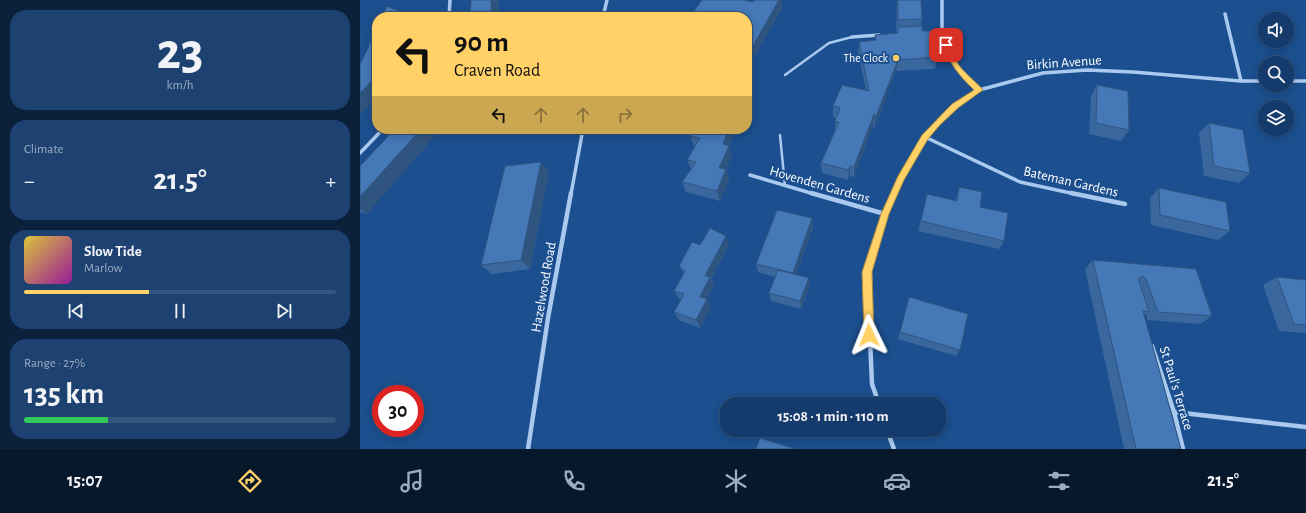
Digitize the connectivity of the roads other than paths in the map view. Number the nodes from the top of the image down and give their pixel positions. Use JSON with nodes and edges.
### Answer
{"nodes":[{"id":1,"x":450,"y":0,"type":"edge"},
{"id":2,"x":607,"y":0,"type":"edge"},
{"id":3,"x":942,"y":0,"type":"edge"},
{"id":4,"x":449,"y":12,"type":"edge"},
{"id":5,"x":605,"y":12,"type":"edge"},
{"id":6,"x":1225,"y":14,"type":"dead end"},
{"id":7,"x":942,"y":33,"type":"junction"},
{"id":8,"x":920,"y":34,"type":"edge"},
{"id":9,"x":882,"y":35,"type":"edge"},
{"id":10,"x":852,"y":37,"type":"joint"},
{"id":11,"x":785,"y":75,"type":"dead end"},
{"id":12,"x":1242,"y":81,"type":"junction"},
{"id":13,"x":1258,"y":81,"type":"edge"},
{"id":14,"x":1294,"y":81,"type":"edge"},
{"id":15,"x":1306,"y":81,"type":"edge"},
{"id":16,"x":979,"y":90,"type":"junction"},
{"id":17,"x":378,"y":134,"type":"edge"},
{"id":18,"x":582,"y":134,"type":"edge"},
{"id":19,"x":780,"y":135,"type":"dead end"},
{"id":20,"x":925,"y":137,"type":"junction"},
{"id":21,"x":360,"y":153,"type":"edge"},
{"id":22,"x":750,"y":175,"type":"dead end"},
{"id":23,"x":785,"y":186,"type":"junction"},
{"id":24,"x":1125,"y":204,"type":"dead end"},
{"id":25,"x":885,"y":214,"type":"junction"},
{"id":26,"x":1150,"y":339,"type":"edge"},
{"id":27,"x":876,"y":397,"type":"edge"},
{"id":28,"x":1174,"y":412,"type":"junction"},
{"id":29,"x":1306,"y":427,"type":"edge"},
{"id":30,"x":890,"y":437,"type":"edge"},
{"id":31,"x":528,"y":449,"type":"edge"},
{"id":32,"x":894,"y":449,"type":"edge"},
{"id":33,"x":1183,"y":449,"type":"edge"}],
"edges":[{"from":1,"to":4,"type":"street"},
{"from":2,"to":5,"type":"street"},
{"from":3,"to":7,"type":"street"},
{"from":6,"to":12,"type":"street"},
{"from":7,"to":8,"type":"street"},
{"from":7,"to":16,"type":"street"},
{"from":9,"to":10,"type":"street"},
{"from":10,"to":11,"type":"lane"},
{"from":12,"to":13,"type":"street","name":"Birkin Avenue"},
{"from":12,"to":16,"type":"street","name":"Birkin Avenue"},
{"from":14,"to":15,"type":"street"},
{"from":16,"to":20,"type":"street","name":"Birkin Avenue"},
{"from":17,"to":21,"type":"street"},
{"from":18,"to":31,"type":"street","name":"Hazelwood Road"},
{"from":19,"to":23,"type":"lane"},
{"from":20,"to":24,"type":"street","name":"Bateman Gardens"},
{"from":20,"to":25,"type":"street","name":"Birkin Avenue"},
{"from":22,"to":23,"type":"street","name":"Hovenden Gardens"},
{"from":23,"to":25,"type":"street","name":"Hovenden Gardens"},
{"from":25,"to":27,"type":"street","name":"Birkin Avenue"},
{"from":26,"to":28,"type":"street","name":"St Paul's Terrace"},
{"from":28,"to":29,"type":"street"},
{"from":28,"to":33,"type":"street","name":"St Paul's Terrace"},
{"from":30,"to":32,"type":"street"}]}
